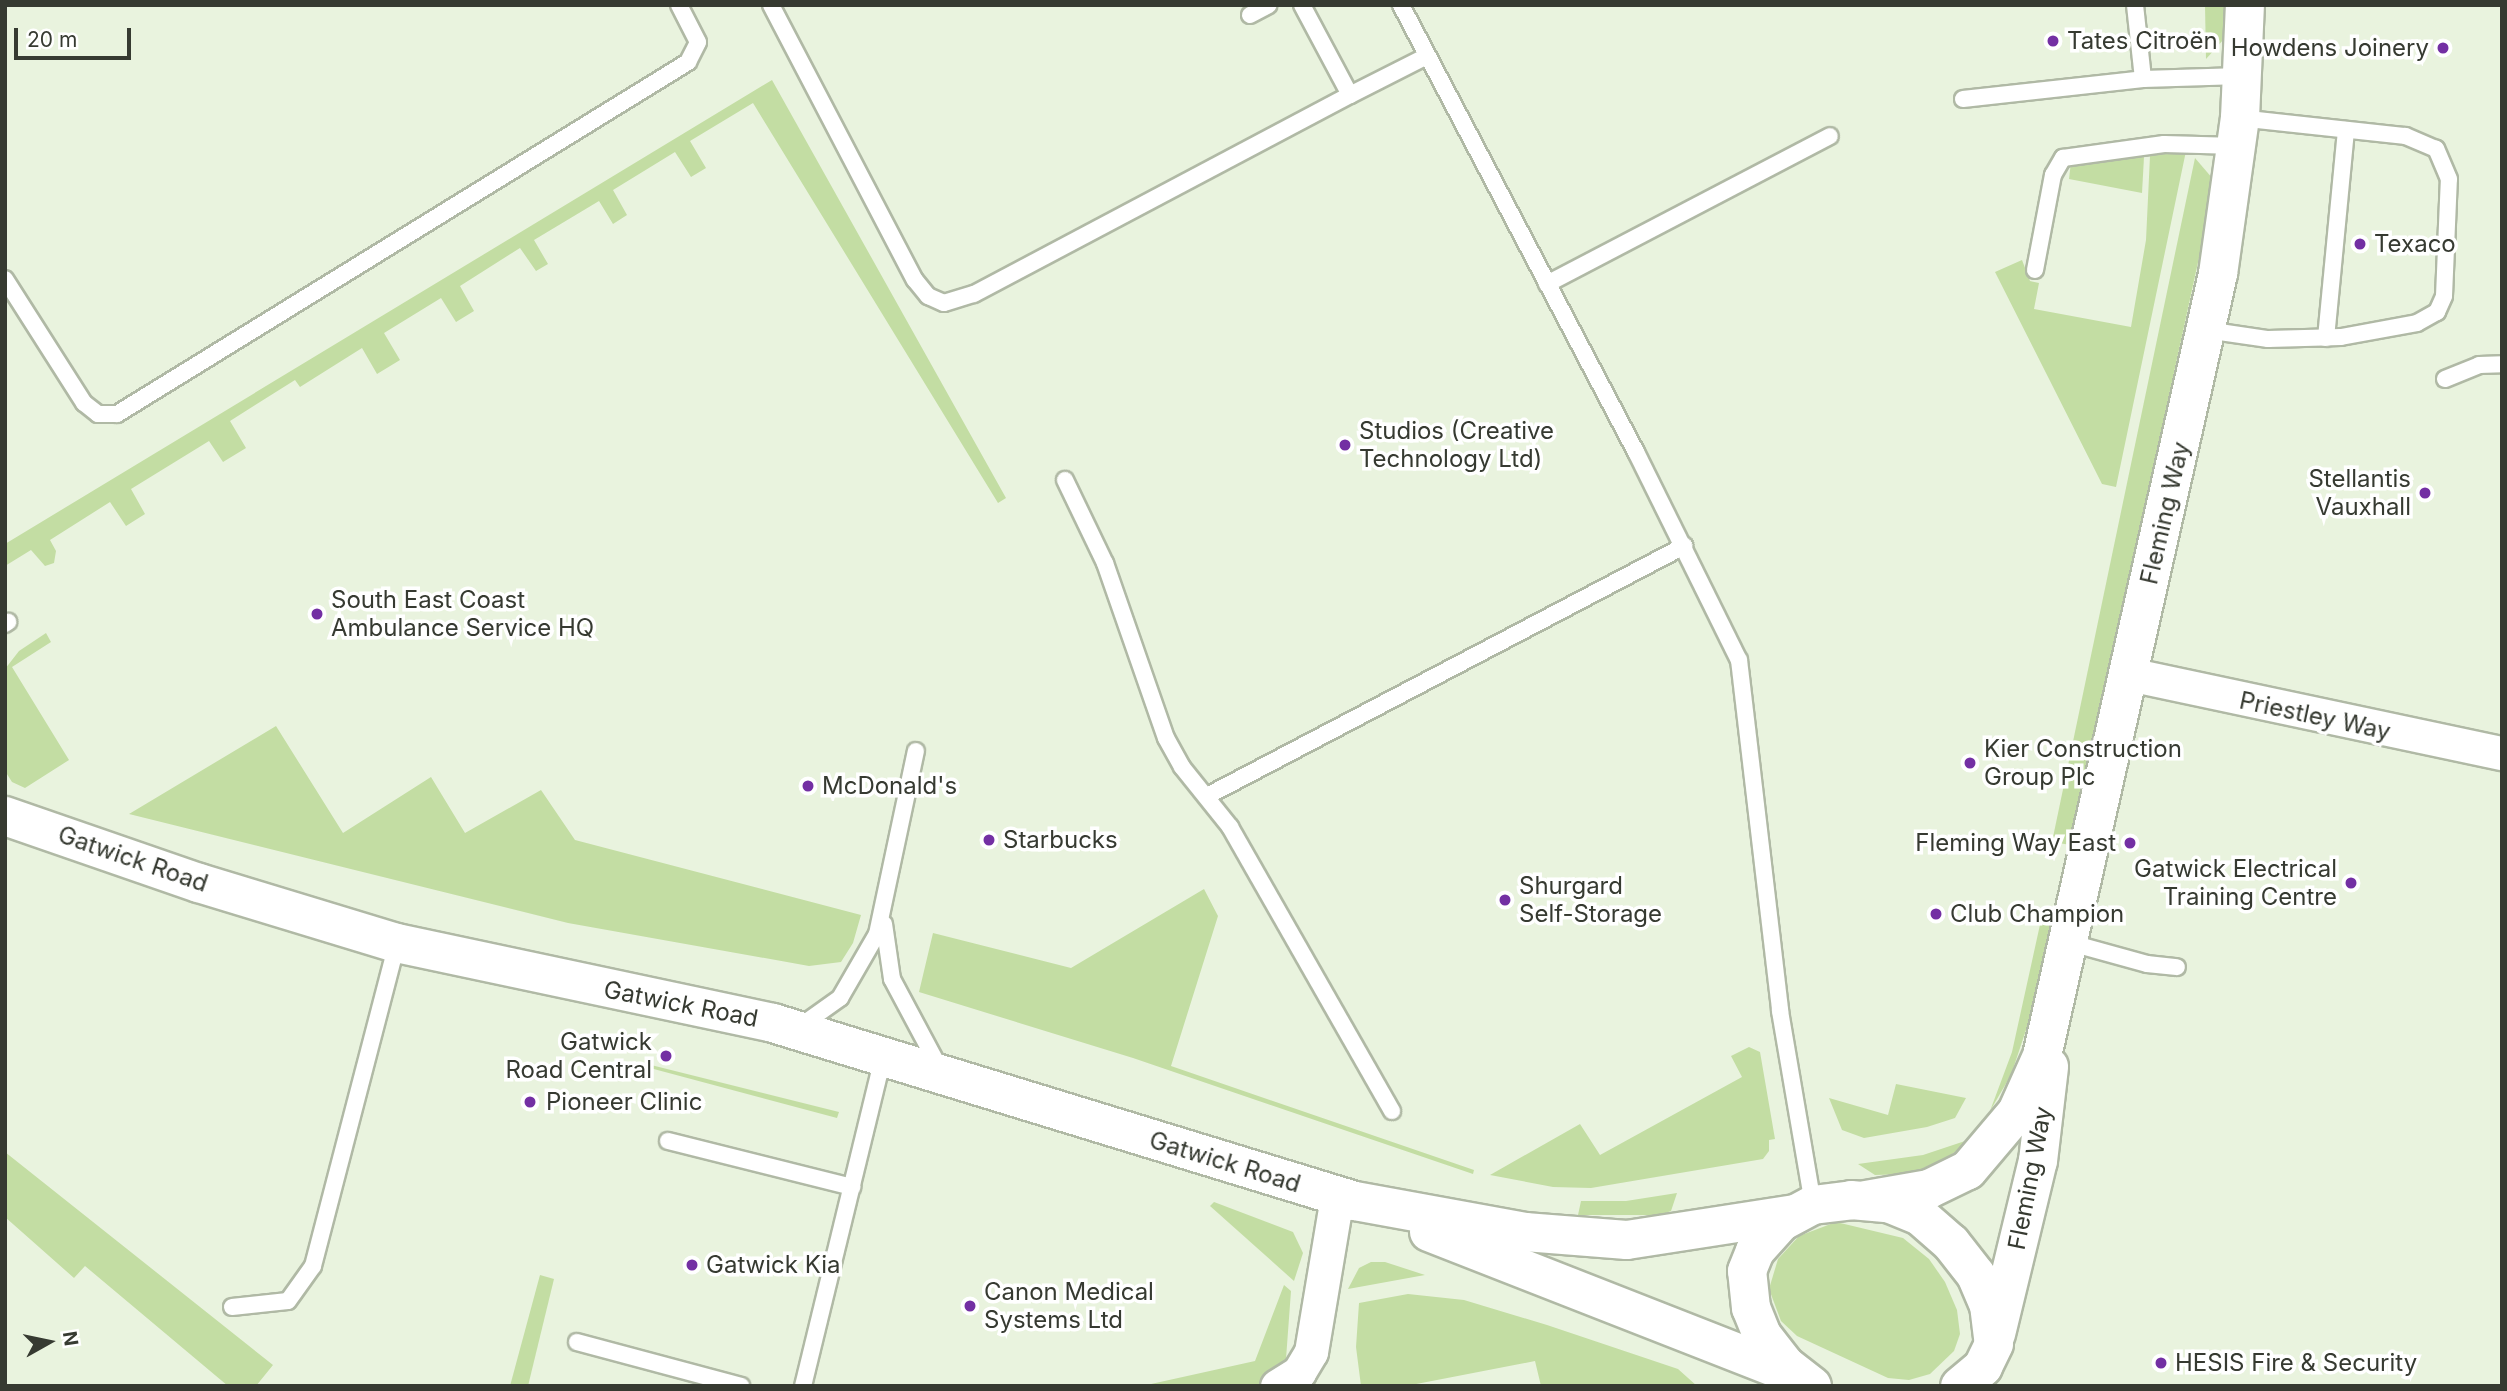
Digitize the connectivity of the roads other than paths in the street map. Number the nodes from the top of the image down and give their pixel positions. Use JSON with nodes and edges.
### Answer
{"nodes":[{"id":1,"x":679,"y":5,"type":"edge"},
{"id":2,"x":771,"y":5,"type":"edge"},
{"id":3,"x":1269,"y":5,"type":"edge"},
{"id":4,"x":1302,"y":5,"type":"edge"},
{"id":5,"x":1401,"y":5,"type":"edge"},
{"id":6,"x":2136,"y":5,"type":"edge"},
{"id":7,"x":2245,"y":5,"type":"edge"},
{"id":8,"x":1250,"y":15,"type":"dead end"},
{"id":9,"x":1427,"y":56,"type":"junction"},
{"id":10,"x":2244,"y":76,"type":"junction"},
{"id":11,"x":2143,"y":79,"type":"junction"},
{"id":12,"x":1350,"y":95,"type":"junction"},
{"id":13,"x":1963,"y":99,"type":"dead end"},
{"id":14,"x":2346,"y":130,"type":"junction"},
{"id":15,"x":2239,"y":132,"type":"junction"},
{"id":16,"x":1830,"y":136,"type":"dead end"},
{"id":17,"x":2035,"y":270,"type":"dead end"},
{"id":18,"x":5,"y":279,"type":"edge"},
{"id":19,"x":1547,"y":284,"type":"junction"},
{"id":20,"x":2206,"y":330,"type":"junction"},
{"id":21,"x":2326,"y":338,"type":"junction"},
{"id":22,"x":2502,"y":364,"type":"edge"},
{"id":23,"x":2445,"y":379,"type":"dead end"},
{"id":24,"x":1065,"y":480,"type":"dead end"},
{"id":25,"x":1684,"y":545,"type":"junction"},
{"id":26,"x":2129,"y":674,"type":"junction"},
{"id":27,"x":916,"y":751,"type":"dead end"},
{"id":28,"x":2502,"y":753,"type":"edge"},
{"id":29,"x":1207,"y":796,"type":"junction"},
{"id":30,"x":5,"y":816,"type":"edge"},
{"id":31,"x":884,"y":918,"type":"junction"},
{"id":32,"x":397,"y":943,"type":"junction"},
{"id":33,"x":2071,"y":943,"type":"junction"},
{"id":34,"x":2177,"y":967,"type":"dead end"},
{"id":35,"x":2054,"y":1016,"type":"junction"},
{"id":36,"x":793,"y":1029,"type":"junction"},
{"id":37,"x":883,"y":1057,"type":"junction"},
{"id":38,"x":946,"y":1076,"type":"junction"},
{"id":39,"x":1392,"y":1111,"type":"dead end"},
{"id":40,"x":668,"y":1141,"type":"dead end"},
{"id":41,"x":852,"y":1187,"type":"junction"},
{"id":42,"x":1346,"y":1199,"type":"junction"},
{"id":43,"x":1866,"y":1200,"type":"junction"},
{"id":44,"x":1804,"y":1210,"type":"junction"},
{"id":45,"x":232,"y":1307,"type":"dead end"},
{"id":46,"x":1995,"y":1341,"type":"junction"},
{"id":47,"x":577,"y":1342,"type":"dead end"},
{"id":48,"x":1294,"y":1381,"type":"edge"},
{"id":49,"x":1804,"y":1384,"type":"edge"},
{"id":50,"x":741,"y":1386,"type":"edge"},
{"id":51,"x":803,"y":1386,"type":"edge"},
{"id":52,"x":1960,"y":1386,"type":"edge"},
{"id":53,"x":1999,"y":1386,"type":"edge"}],
"edges":[{"from":1,"to":18,"type":"lane"},
{"from":2,"to":12,"type":"lane"},
{"from":3,"to":8,"type":"lane"},
{"from":4,"to":12,"type":"lane"},
{"from":5,"to":9,"type":"lane"},
{"from":6,"to":11,"type":"lane"},
{"from":7,"to":10,"type":"street","name":"Fleming Way"},
{"from":9,"to":12,"type":"lane"},
{"from":9,"to":19,"type":"lane"},
{"from":10,"to":11,"type":"lane"},
{"from":10,"to":15,"type":"street","name":"Fleming Way"},
{"from":11,"to":13,"type":"lane"},
{"from":14,"to":15,"type":"lane"},
{"from":14,"to":21,"type":"lane"},
{"from":14,"to":21,"type":"lane"},
{"from":15,"to":17,"type":"lane"},
{"from":15,"to":20,"type":"street","name":"Fleming Way"},
{"from":16,"to":19,"type":"lane"},
{"from":19,"to":25,"type":"lane"},
{"from":20,"to":21,"type":"lane"},
{"from":20,"to":26,"type":"street","name":"Fleming Way"},
{"from":22,"to":23,"type":"lane"},
{"from":24,"to":29,"type":"lane"},
{"from":25,"to":29,"type":"lane"},
{"from":25,"to":44,"type":"lane"},
{"from":26,"to":28,"type":"street","name":"Priestley Way"},
{"from":26,"to":33,"type":"street","name":"Fleming Way"},
{"from":27,"to":31,"type":"lane"},
{"from":29,"to":39,"type":"lane"},
{"from":30,"to":32,"type":"street","name":"Gatwick Road"},
{"from":31,"to":36,"type":"lane"},
{"from":31,"to":38,"type":"lane"},
{"from":32,"to":36,"type":"street","name":"Gatwick Road"},
{"from":32,"to":45,"type":"lane"},
{"from":33,"to":34,"type":"lane"},
{"from":33,"to":35,"type":"street","name":"Fleming Way"},
{"from":35,"to":43,"type":"street","name":"Fleming Way"},
{"from":35,"to":46,"type":"street","name":"Fleming Way"},
{"from":36,"to":37,"type":"street","name":"Gatwick Road"},
{"from":37,"to":38,"type":"street","name":"Gatwick Road"},
{"from":37,"to":41,"type":"lane"},
{"from":38,"to":42,"type":"street","name":"Gatwick Road"},
{"from":40,"to":41,"type":"lane"},
{"from":41,"to":51,"type":"lane"},
{"from":42,"to":44,"type":"street","name":"Gatwick Road"},
{"from":42,"to":48,"type":"street"},
{"from":42,"to":49,"type":"street","name":"Gatwick Road"},
{"from":43,"to":44,"type":"street","name":"Gatwick Road"},
{"from":43,"to":46,"type":"street"},
{"from":44,"to":49,"type":"street"},
{"from":46,"to":52,"type":"street"},
{"from":46,"to":53,"type":"street"},
{"from":47,"to":50,"type":"lane"}]}
